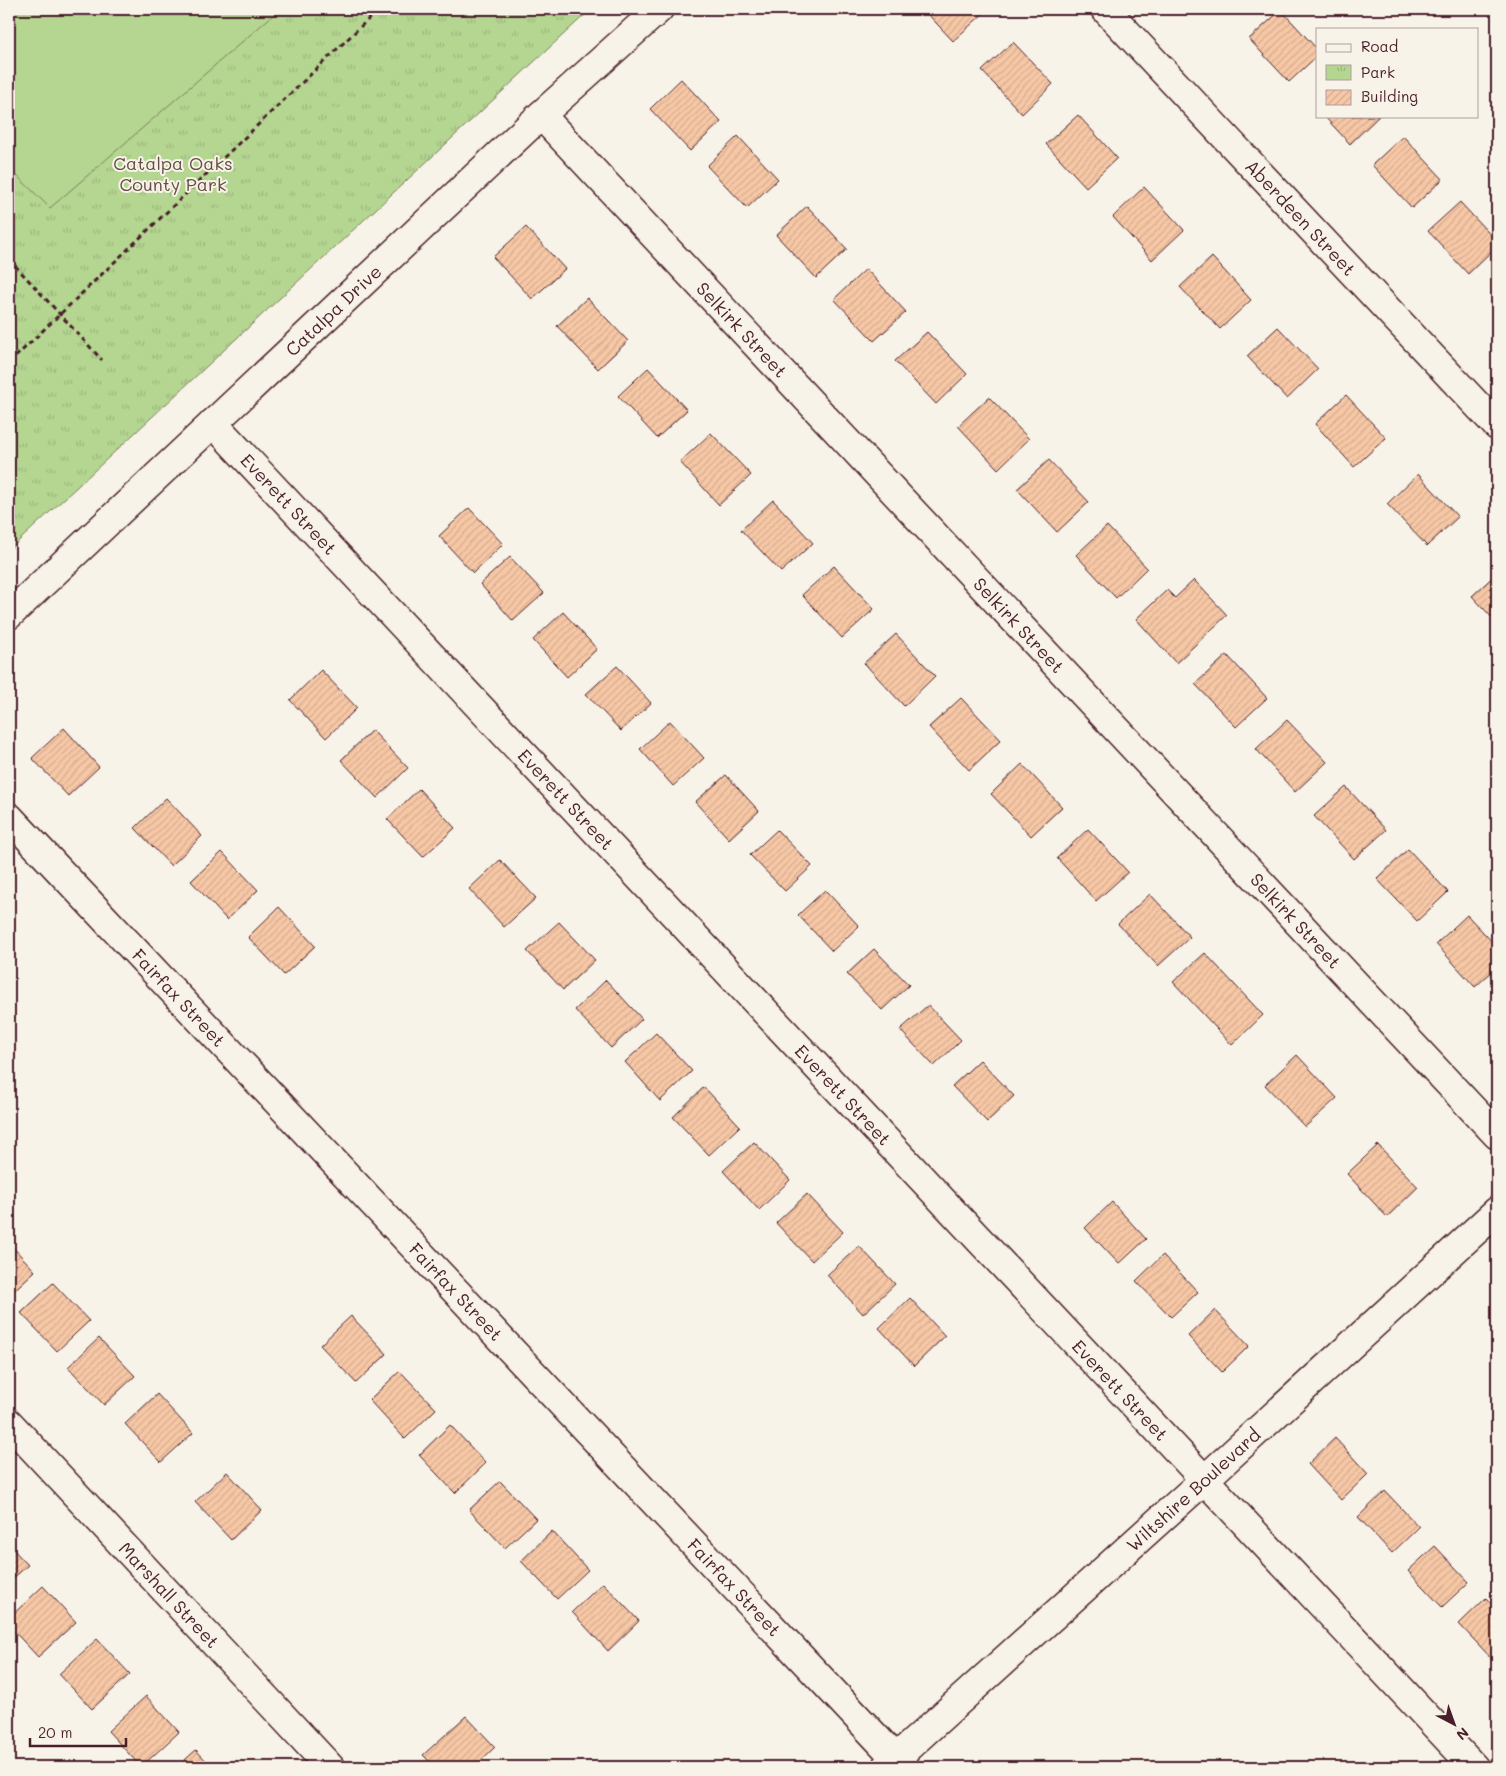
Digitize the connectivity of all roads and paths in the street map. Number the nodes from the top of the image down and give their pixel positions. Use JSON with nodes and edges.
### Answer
{"nodes":[{"id":1,"x":380,"y":9,"type":"edge"},
{"id":2,"x":659,"y":9,"type":"edge"},
{"id":3,"x":1105,"y":9,"type":"edge"},
{"id":4,"x":541,"y":115,"type":"junction"},
{"id":5,"x":9,"y":259,"type":"edge"},
{"id":6,"x":60,"y":315,"type":"junction"},
{"id":7,"x":102,"y":360,"type":"dead end"},
{"id":8,"x":9,"y":363,"type":"edge"},
{"id":9,"x":213,"y":423,"type":"junction"},
{"id":10,"x":1497,"y":426,"type":"edge"},
{"id":11,"x":9,"y":615,"type":"edge"},
{"id":12,"x":9,"y":817,"type":"edge"},
{"id":13,"x":1497,"y":1135,"type":"edge"},
{"id":14,"x":1497,"y":1210,"type":"edge"},
{"id":15,"x":9,"y":1423,"type":"edge"},
{"id":16,"x":1204,"y":1480,"type":"junction"},
{"id":17,"x":895,"y":1764,"type":"edge"},
{"id":18,"x":330,"y":1767,"type":"edge"},
{"id":19,"x":1474,"y":1767,"type":"edge"}],
"edges":[{"from":1,"to":6,"type":"path"},
{"from":2,"to":4,"type":"street","name":"Catalpa Drive"},
{"from":3,"to":10,"type":"street","name":"Aberdeen Street"},
{"from":4,"to":9,"type":"street","name":"Catalpa Drive"},
{"from":4,"to":13,"type":"street","name":"Selkirk Street"},
{"from":5,"to":6,"type":"path"},
{"from":6,"to":7,"type":"path"},
{"from":6,"to":8,"type":"path"},
{"from":9,"to":11,"type":"street","name":"Catalpa Drive"},
{"from":9,"to":16,"type":"street","name":"Everett Street"},
{"from":12,"to":17,"type":"street","name":"Fairfax Street"},
{"from":14,"to":16,"type":"street","name":"Wiltshire Boulevard"},
{"from":15,"to":18,"type":"street","name":"Marshall Street"},
{"from":16,"to":17,"type":"street","name":"Wiltshire Boulevard"},
{"from":16,"to":19,"type":"street","name":"Everett Street"}]}
